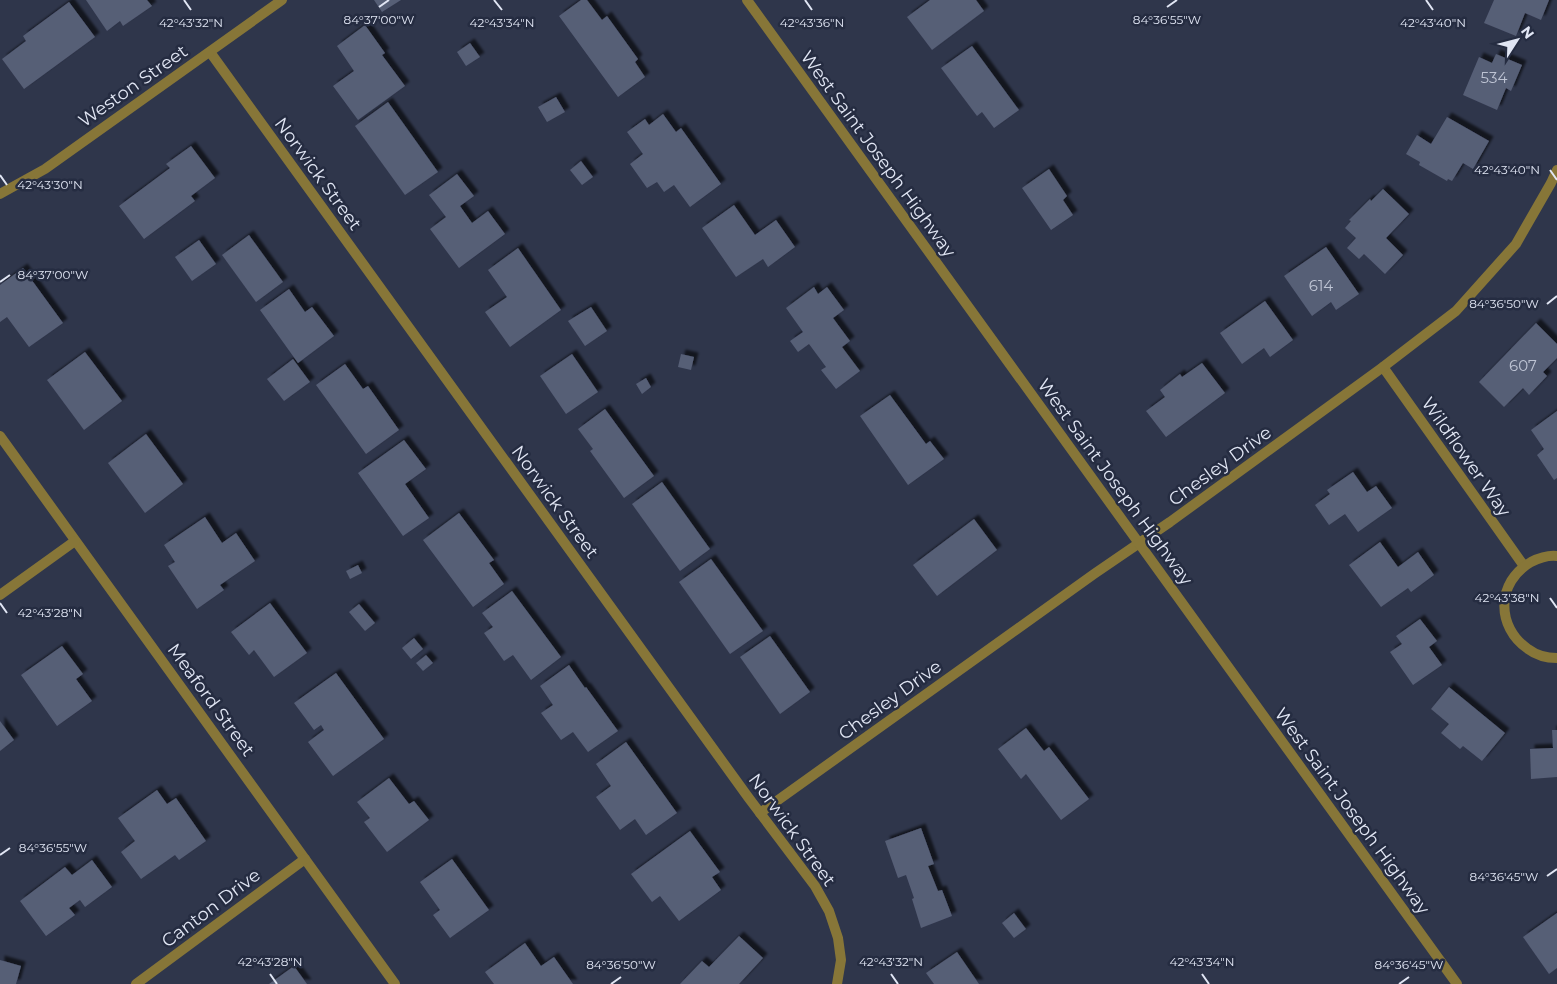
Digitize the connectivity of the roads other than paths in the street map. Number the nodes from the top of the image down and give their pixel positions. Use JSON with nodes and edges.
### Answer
{"nodes":[{"id":1,"x":282,"y":0,"type":"edge"},
{"id":2,"x":747,"y":0,"type":"edge"},
{"id":3,"x":210,"y":52,"type":"junction"},
{"id":4,"x":1557,"y":170,"type":"edge"},
{"id":5,"x":0,"y":194,"type":"edge"},
{"id":6,"x":1383,"y":367,"type":"junction"},
{"id":7,"x":0,"y":436,"type":"edge"},
{"id":8,"x":75,"y":541,"type":"junction"},
{"id":9,"x":1139,"y":544,"type":"junction"},
{"id":10,"x":1557,"y":556,"type":"edge"},
{"id":11,"x":1524,"y":566,"type":"junction"},
{"id":12,"x":0,"y":595,"type":"edge"},
{"id":13,"x":1557,"y":658,"type":"edge"},
{"id":14,"x":760,"y":813,"type":"junction"},
{"id":15,"x":305,"y":858,"type":"junction"},
{"id":16,"x":136,"y":984,"type":"edge"},
{"id":17,"x":395,"y":984,"type":"edge"},
{"id":18,"x":837,"y":984,"type":"edge"},
{"id":19,"x":1457,"y":984,"type":"edge"}],
"edges":[{"from":1,"to":3,"type":"street","name":"Weston Street"},
{"from":2,"to":9,"type":"street","name":"West Saint Joseph Highway"},
{"from":3,"to":5,"type":"street","name":"Weston Street"},
{"from":3,"to":14,"type":"street","name":"Norwick Street"},
{"from":4,"to":6,"type":"street","name":"Chesley Drive"},
{"from":6,"to":9,"type":"street","name":"Chesley Drive"},
{"from":6,"to":11,"type":"street","name":"Wildflower Way"},
{"from":7,"to":8,"type":"street","name":"Meaford Street"},
{"from":8,"to":12,"type":"street"},
{"from":8,"to":15,"type":"street","name":"Meaford Street"},
{"from":9,"to":14,"type":"street","name":"Chesley Drive"},
{"from":9,"to":19,"type":"street","name":"West Saint Joseph Highway"},
{"from":10,"to":11,"type":"street"},
{"from":11,"to":13,"type":"street"},
{"from":14,"to":18,"type":"street","name":"Norwick Street"},
{"from":15,"to":16,"type":"street","name":"Canton Drive"},
{"from":15,"to":17,"type":"street","name":"Meaford Street"}]}
